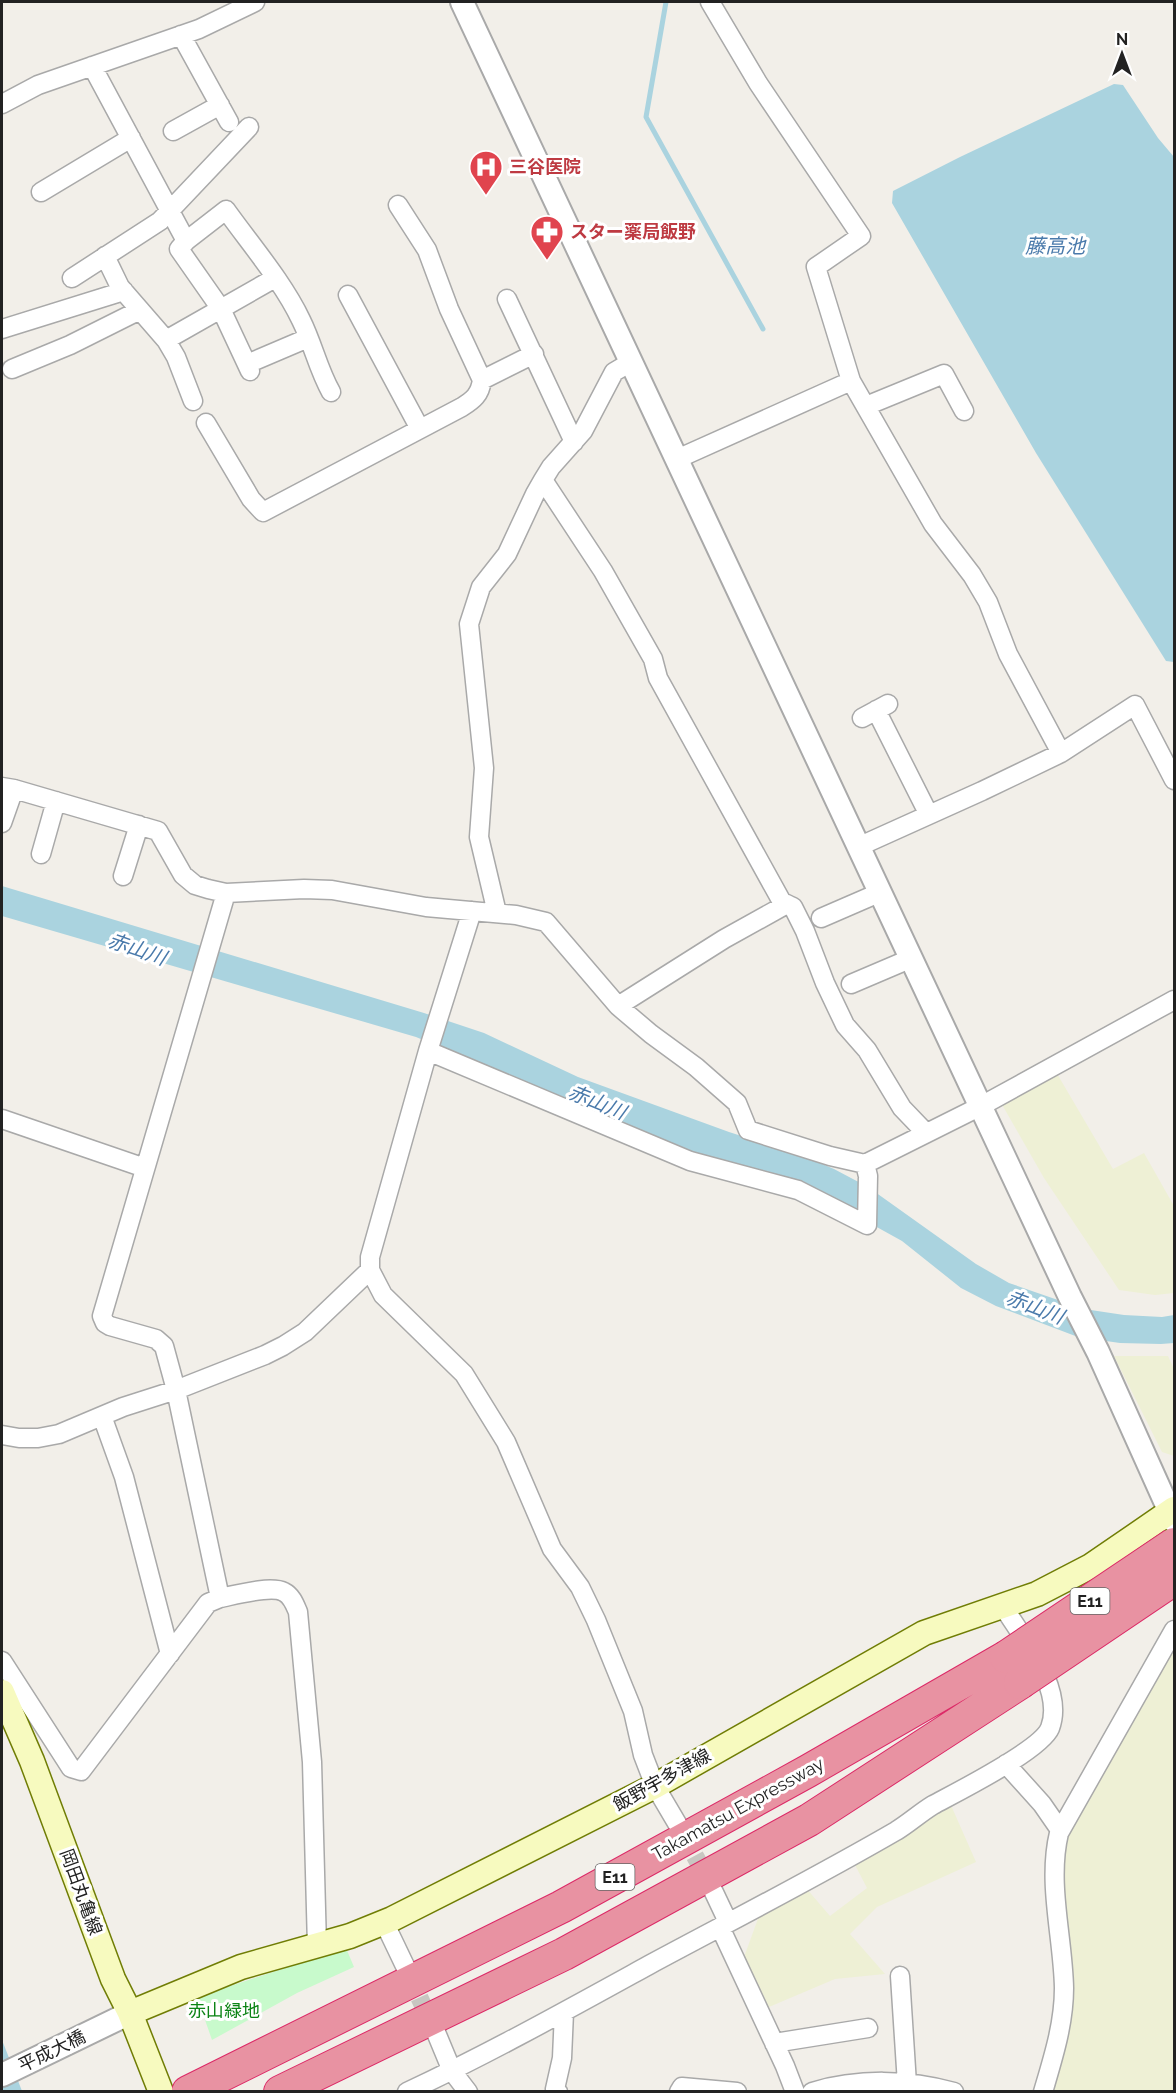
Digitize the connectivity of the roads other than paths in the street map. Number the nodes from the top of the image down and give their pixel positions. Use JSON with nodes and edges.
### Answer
{"nodes":[{"id":1,"x":255,"y":2,"type":"edge"},
{"id":2,"x":462,"y":2,"type":"edge"},
{"id":3,"x":710,"y":2,"type":"edge"},
{"id":4,"x":181,"y":35,"type":"junction"},
{"id":5,"x":92,"y":66,"type":"junction"},
{"id":6,"x":2,"y":104,"type":"edge"},
{"id":7,"x":220,"y":105,"type":"junction"},
{"id":8,"x":229,"y":122,"type":"dead end"},
{"id":9,"x":249,"y":127,"type":"dead end"},
{"id":10,"x":173,"y":131,"type":"dead end"},
{"id":11,"x":131,"y":138,"type":"junction"},
{"id":12,"x":41,"y":192,"type":"dead end"},
{"id":13,"x":398,"y":205,"type":"dead end"},
{"id":14,"x":170,"y":210,"type":"junction"},
{"id":15,"x":186,"y":241,"type":"junction"},
{"id":16,"x":105,"y":256,"type":"junction"},
{"id":17,"x":72,"y":278,"type":"dead end"},
{"id":18,"x":275,"y":278,"type":"junction"},
{"id":19,"x":124,"y":291,"type":"junction"},
{"id":20,"x":348,"y":295,"type":"dead end"},
{"id":21,"x":507,"y":299,"type":"dead end"},
{"id":22,"x":221,"y":309,"type":"junction"},
{"id":23,"x":140,"y":310,"type":"junction"},
{"id":24,"x":2,"y":329,"type":"edge"},
{"id":25,"x":308,"y":338,"type":"junction"},
{"id":26,"x":166,"y":340,"type":"junction"},
{"id":27,"x":534,"y":354,"type":"junction"},
{"id":28,"x":630,"y":362,"type":"junction"},
{"id":29,"x":12,"y":369,"type":"dead end"},
{"id":30,"x":482,"y":380,"type":"junction"},
{"id":31,"x":851,"y":381,"type":"junction"},
{"id":32,"x":331,"y":392,"type":"dead end"},
{"id":33,"x":193,"y":401,"type":"dead end"},
{"id":34,"x":866,"y":406,"type":"junction"},
{"id":35,"x":964,"y":411,"type":"dead end"},
{"id":36,"x":206,"y":423,"type":"dead end"},
{"id":37,"x":420,"y":429,"type":"junction"},
{"id":38,"x":573,"y":442,"type":"junction"},
{"id":39,"x":677,"y":459,"type":"junction"},
{"id":40,"x":543,"y":480,"type":"junction"},
{"id":41,"x":875,"y":711,"type":"dead end"},
{"id":42,"x":1061,"y":753,"type":"junction"},
{"id":43,"x":1174,"y":780,"type":"edge"},
{"id":44,"x":8,"y":788,"type":"edge"},
{"id":45,"x":56,"y":801,"type":"junction"},
{"id":46,"x":928,"y":815,"type":"junction"},
{"id":47,"x":2,"y":823,"type":"edge"},
{"id":48,"x":139,"y":825,"type":"junction"},
{"id":49,"x":860,"y":846,"type":"junction"},
{"id":50,"x":41,"y":854,"type":"dead end"},
{"id":51,"x":123,"y":876,"type":"dead end"},
{"id":52,"x":881,"y":892,"type":"junction"},
{"id":53,"x":226,"y":894,"type":"junction"},
{"id":54,"x":787,"y":904,"type":"junction"},
{"id":55,"x":471,"y":911,"type":"junction"},
{"id":56,"x":497,"y":914,"type":"junction"},
{"id":57,"x":821,"y":918,"type":"dead end"},
{"id":58,"x":912,"y":958,"type":"junction"},
{"id":59,"x":851,"y":984,"type":"dead end"},
{"id":60,"x":1174,"y":1000,"type":"edge"},
{"id":61,"x":618,"y":1006,"type":"junction"},
{"id":62,"x":428,"y":1051,"type":"junction"},
{"id":63,"x":981,"y":1106,"type":"junction"},
{"id":64,"x":2,"y":1119,"type":"edge"},
{"id":65,"x":926,"y":1133,"type":"junction"},
{"id":66,"x":145,"y":1168,"type":"junction"},
{"id":67,"x":867,"y":1170,"type":"junction"},
{"id":68,"x":370,"y":1270,"type":"junction"},
{"id":69,"x":176,"y":1390,"type":"junction"},
{"id":70,"x":102,"y":1416,"type":"junction"},
{"id":71,"x":2,"y":1435,"type":"edge"},
{"id":72,"x":1173,"y":1514,"type":"edge"},
{"id":73,"x":1174,"y":1544,"type":"edge"},
{"id":74,"x":1174,"y":1579,"type":"edge"},
{"id":75,"x":220,"y":1598,"type":"junction"},
{"id":76,"x":1003,"y":1606,"type":"junction"},
{"id":77,"x":1174,"y":1630,"type":"edge"},
{"id":78,"x":170,"y":1654,"type":"junction"},
{"id":79,"x":2,"y":1661,"type":"edge"},
{"id":80,"x":1013,"y":1670,"type":"junction"},
{"id":81,"x":2,"y":1692,"type":"edge"},
{"id":82,"x":1006,"y":1764,"type":"junction"},
{"id":83,"x":655,"y":1786,"type":"junction"},
{"id":84,"x":678,"y":1825,"type":"tunnel mouth"},
{"id":85,"x":1060,"y":1830,"type":"junction"},
{"id":86,"x":710,"y":1884,"type":"tunnel mouth"},
{"id":87,"x":384,"y":1922,"type":"junction"},
{"id":88,"x":724,"y":1924,"type":"junction"},
{"id":89,"x":317,"y":1946,"type":"junction"},
{"id":90,"x":406,"y":1968,"type":"tunnel mouth"},
{"id":91,"x":900,"y":1976,"type":"dead end"},
{"id":92,"x":564,"y":2012,"type":"junction"},
{"id":93,"x":130,"y":2013,"type":"junction"},
{"id":94,"x":868,"y":2028,"type":"dead end"},
{"id":95,"x":435,"y":2030,"type":"tunnel mouth"},
{"id":96,"x":774,"y":2043,"type":"junction"},
{"id":97,"x":452,"y":2071,"type":"junction"},
{"id":98,"x":2,"y":2075,"type":"edge"},
{"id":99,"x":907,"y":2084,"type":"junction"},
{"id":100,"x":201,"y":2085,"type":"edge"},
{"id":101,"x":161,"y":2091,"type":"edge"},
{"id":102,"x":280,"y":2091,"type":"edge"},
{"id":103,"x":407,"y":2091,"type":"edge"},
{"id":104,"x":468,"y":2091,"type":"edge"},
{"id":105,"x":558,"y":2091,"type":"edge"},
{"id":106,"x":679,"y":2091,"type":"edge"},
{"id":107,"x":725,"y":2091,"type":"edge"},
{"id":108,"x":795,"y":2091,"type":"edge"},
{"id":109,"x":812,"y":2091,"type":"edge"},
{"id":110,"x":954,"y":2091,"type":"edge"},
{"id":111,"x":1043,"y":2091,"type":"edge"}],
"edges":[{"from":1,"to":4,"type":"street"},
{"from":2,"to":28,"type":"street"},
{"from":3,"to":31,"type":"street"},
{"from":4,"to":5,"type":"street"},
{"from":4,"to":7,"type":"street"},
{"from":5,"to":6,"type":"street"},
{"from":5,"to":11,"type":"street"},
{"from":7,"to":8,"type":"street"},
{"from":7,"to":10,"type":"street"},
{"from":9,"to":14,"type":"street"},
{"from":11,"to":12,"type":"street"},
{"from":11,"to":14,"type":"street"},
{"from":13,"to":30,"type":"street"},
{"from":14,"to":15,"type":"street"},
{"from":14,"to":16,"type":"street"},
{"from":15,"to":18,"type":"street"},
{"from":15,"to":22,"type":"street"},
{"from":16,"to":17,"type":"street"},
{"from":16,"to":19,"type":"street"},
{"from":18,"to":22,"type":"street"},
{"from":18,"to":25,"type":"street"},
{"from":19,"to":23,"type":"street"},
{"from":19,"to":24,"type":"street"},
{"from":20,"to":37,"type":"street"},
{"from":21,"to":27,"type":"street"},
{"from":22,"to":25,"type":"street"},
{"from":22,"to":26,"type":"street"},
{"from":23,"to":26,"type":"street"},
{"from":23,"to":29,"type":"street"},
{"from":25,"to":32,"type":"street"},
{"from":26,"to":33,"type":"street"},
{"from":27,"to":30,"type":"street"},
{"from":27,"to":38,"type":"street"},
{"from":28,"to":38,"type":"street"},
{"from":28,"to":39,"type":"street"},
{"from":30,"to":37,"type":"street"},
{"from":31,"to":34,"type":"street"},
{"from":31,"to":39,"type":"street"},
{"from":34,"to":35,"type":"street"},
{"from":34,"to":42,"type":"street"},
{"from":36,"to":37,"type":"street"},
{"from":38,"to":40,"type":"street"},
{"from":39,"to":49,"type":"street"},
{"from":40,"to":54,"type":"street"},
{"from":40,"to":56,"type":"street"},
{"from":41,"to":46,"type":"street"},
{"from":42,"to":43,"type":"street"},
{"from":42,"to":46,"type":"street"},
{"from":44,"to":45,"type":"street"},
{"from":44,"to":47,"type":"street"},
{"from":45,"to":48,"type":"street"},
{"from":45,"to":50,"type":"street"},
{"from":46,"to":49,"type":"street"},
{"from":48,"to":51,"type":"street"},
{"from":48,"to":53,"type":"street"},
{"from":49,"to":52,"type":"street"},
{"from":52,"to":57,"type":"street"},
{"from":52,"to":58,"type":"street"},
{"from":53,"to":55,"type":"street"},
{"from":53,"to":66,"type":"street"},
{"from":54,"to":61,"type":"street"},
{"from":54,"to":65,"type":"street"},
{"from":55,"to":56,"type":"street"},
{"from":55,"to":62,"type":"street"},
{"from":56,"to":61,"type":"street"},
{"from":58,"to":59,"type":"street"},
{"from":58,"to":63,"type":"street"},
{"from":60,"to":63,"type":"street"},
{"from":61,"to":67,"type":"street"},
{"from":62,"to":67,"type":"street"},
{"from":62,"to":68,"type":"street"},
{"from":63,"to":65,"type":"street"},
{"from":63,"to":72,"type":"street"},
{"from":64,"to":66,"type":"street"},
{"from":65,"to":67,"type":"street"},
{"from":66,"to":69,"type":"street"},
{"from":68,"to":69,"type":"street"},
{"from":68,"to":83,"type":"street"},
{"from":69,"to":70,"type":"street"},
{"from":69,"to":75,"type":"street"},
{"from":70,"to":71,"type":"street"},
{"from":70,"to":78,"type":"street"},
{"from":72,"to":76,"type":"main road","name":"飯野宇多津線"},
{"from":73,"to":80,"type":"highway","name":"Takamatsu Expressway","number":"E11","bridge":true},
{"from":74,"to":80,"type":"highway","name":"Takamatsu Expressway","number":"E11","bridge":true},
{"from":75,"to":78,"type":"street"},
{"from":75,"to":89,"type":"street"},
{"from":76,"to":82,"type":"street"},
{"from":76,"to":83,"type":"main road","name":"飯野宇多津線"},
{"from":77,"to":85,"type":"street"},
{"from":78,"to":79,"type":"street"},
{"from":80,"to":100,"type":"highway","name":"Takamatsu Expressway","number":"E11"},
{"from":80,"to":102,"type":"highway","name":"Takamatsu Expressway","number":"E11"},
{"from":81,"to":93,"type":"main road","name":"岡田丸亀線"},
{"from":82,"to":85,"type":"street"},
{"from":82,"to":88,"type":"street"},
{"from":83,"to":84,"type":"street"},
{"from":83,"to":87,"type":"main road","name":"飯野宇多津線"},
{"from":85,"to":111,"type":"street"},
{"from":86,"to":88,"type":"street"},
{"from":87,"to":89,"type":"main road","name":"飯野宇多津線"},
{"from":87,"to":90,"type":"street"},
{"from":88,"to":92,"type":"street"},
{"from":88,"to":96,"type":"street"},
{"from":89,"to":93,"type":"main road","name":"飯野宇多津線"},
{"from":91,"to":99,"type":"street"},
{"from":92,"to":97,"type":"street"},
{"from":92,"to":105,"type":"street"},
{"from":93,"to":98,"type":"street","name":"平成大橋"},
{"from":93,"to":101,"type":"main road","name":"岡田丸亀線"},
{"from":94,"to":96,"type":"street"},
{"from":95,"to":97,"type":"street"},
{"from":96,"to":108,"type":"street"},
{"from":97,"to":103,"type":"street"},
{"from":97,"to":104,"type":"street"},
{"from":99,"to":109,"type":"street"},
{"from":99,"to":110,"type":"street"},
{"from":106,"to":107,"type":"street"}]}
